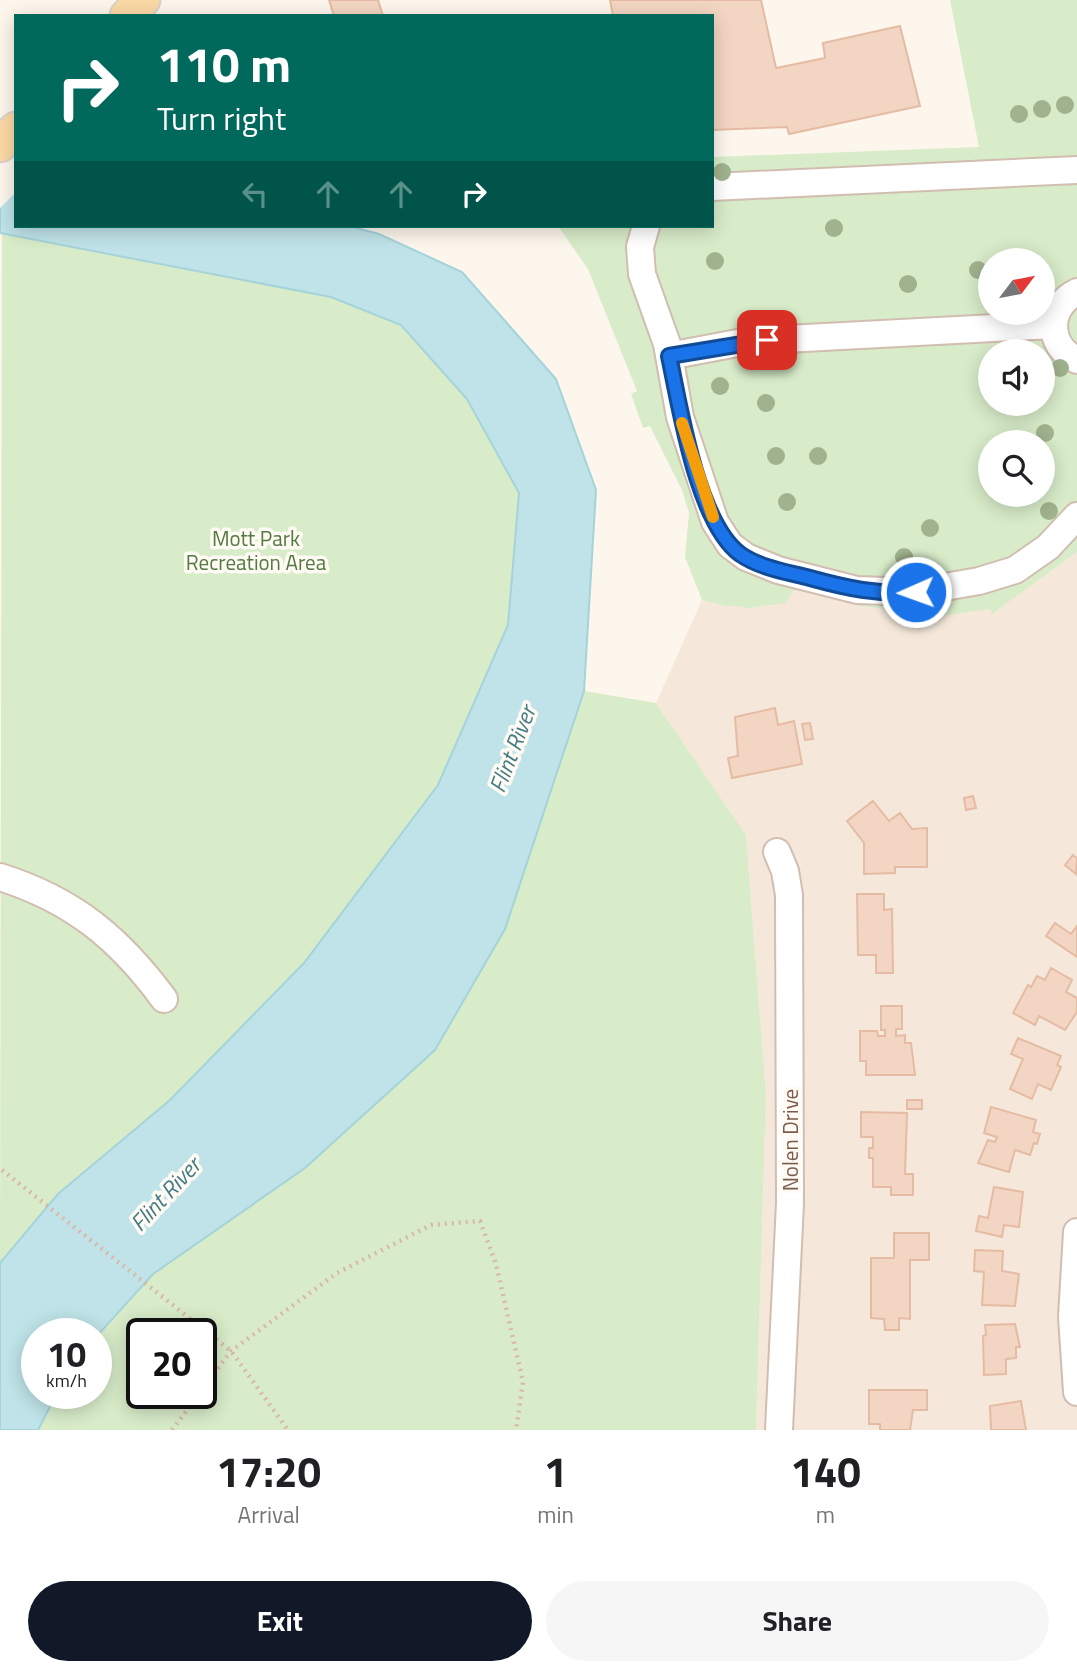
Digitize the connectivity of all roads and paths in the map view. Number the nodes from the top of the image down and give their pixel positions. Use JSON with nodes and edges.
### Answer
{"nodes":[{"id":1,"x":143,"y":0,"type":"edge"},
{"id":2,"x":129,"y":14,"type":"edge"},
{"id":3,"x":14,"y":131,"type":"edge"},
{"id":4,"x":0,"y":145,"type":"edge"},
{"id":5,"x":1077,"y":170,"type":"edge"},
{"id":6,"x":714,"y":187,"type":"edge"},
{"id":7,"x":645,"y":228,"type":"edge"},
{"id":8,"x":1077,"y":292,"type":"edge"},
{"id":9,"x":1055,"y":318,"type":"edge"},
{"id":10,"x":1017,"y":326,"type":"edge"},
{"id":11,"x":1053,"y":326,"type":"edge"},
{"id":12,"x":669,"y":356,"type":"junction"},
{"id":13,"x":1077,"y":360,"type":"edge"},
{"id":14,"x":1077,"y":516,"type":"edge"},
{"id":15,"x":777,"y":852,"type":"dead end"},
{"id":16,"x":0,"y":877,"type":"edge"},
{"id":17,"x":164,"y":999,"type":"dead end"},
{"id":18,"x":2,"y":1170,"type":"edge"},
{"id":19,"x":1077,"y":1231,"type":"edge"},
{"id":20,"x":231,"y":1351,"type":"junction"},
{"id":21,"x":217,"y":1370,"type":"edge"},
{"id":22,"x":1077,"y":1392,"type":"edge"},
{"id":23,"x":187,"y":1409,"type":"edge"},
{"id":24,"x":172,"y":1430,"type":"edge"},
{"id":25,"x":288,"y":1430,"type":"edge"},
{"id":26,"x":516,"y":1430,"type":"edge"},
{"id":27,"x":779,"y":1430,"type":"edge"}],
"edges":[{"from":1,"to":2,"type":"main road"},
{"from":3,"to":4,"type":"main road"},
{"from":5,"to":6,"type":"street"},
{"from":7,"to":12,"type":"street"},
{"from":8,"to":9,"type":"street"},
{"from":10,"to":12,"type":"street"},
{"from":11,"to":13,"type":"street"},
{"from":12,"to":14,"type":"street"},
{"from":15,"to":27,"type":"street","name":"Nolen Drive"},
{"from":16,"to":17,"type":"street"},
{"from":18,"to":20,"type":"path"},
{"from":19,"to":22,"type":"street"},
{"from":20,"to":21,"type":"path"},
{"from":20,"to":25,"type":"path"},
{"from":20,"to":26,"type":"path"},
{"from":23,"to":24,"type":"path"}]}
